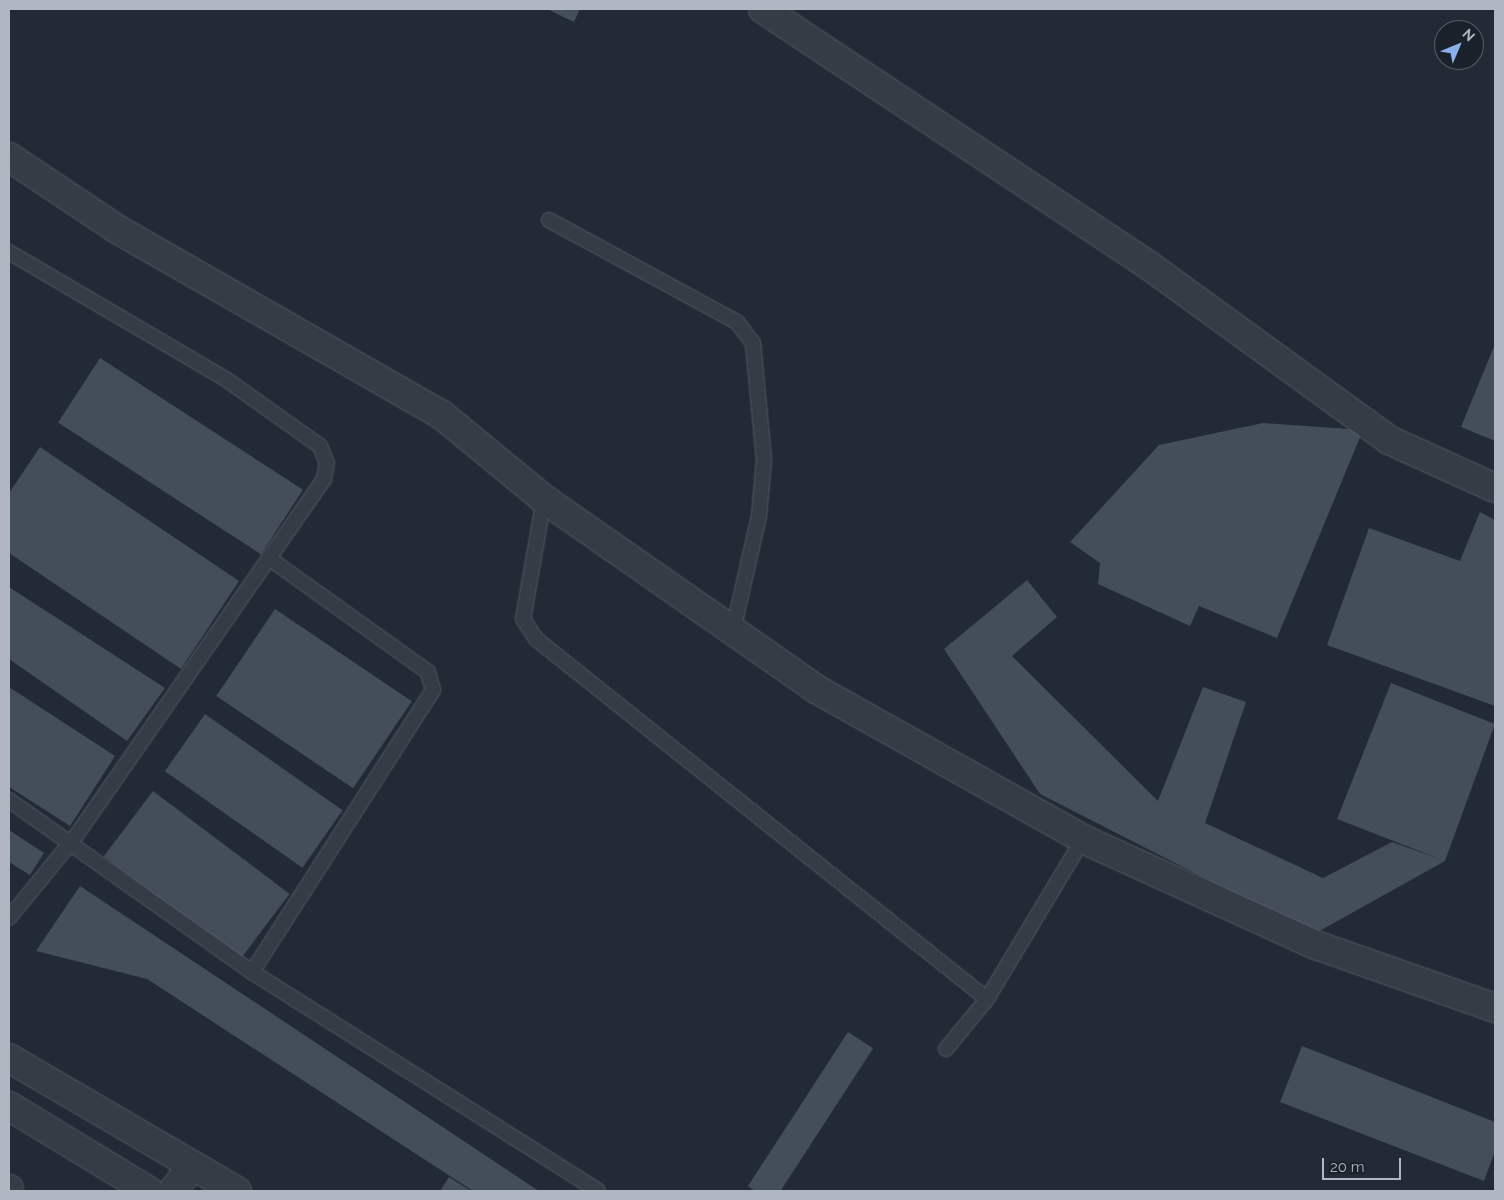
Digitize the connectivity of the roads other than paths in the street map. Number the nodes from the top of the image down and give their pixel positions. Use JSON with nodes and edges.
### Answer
{"nodes":[{"id":1,"x":763,"y":9,"type":"edge"},
{"id":2,"x":9,"y":157,"type":"edge"},
{"id":3,"x":549,"y":220,"type":"dead end"},
{"id":4,"x":9,"y":252,"type":"edge"},
{"id":5,"x":1495,"y":488,"type":"edge"},
{"id":6,"x":544,"y":499,"type":"junction"},
{"id":7,"x":269,"y":558,"type":"junction"},
{"id":8,"x":733,"y":630,"type":"junction"},
{"id":9,"x":9,"y":800,"type":"edge"},
{"id":10,"x":1083,"y":839,"type":"junction"},
{"id":11,"x":72,"y":841,"type":"junction"},
{"id":12,"x":9,"y":918,"type":"edge"},
{"id":13,"x":252,"y":972,"type":"junction"},
{"id":14,"x":987,"y":999,"type":"junction"},
{"id":15,"x":1495,"y":1008,"type":"edge"},
{"id":16,"x":946,"y":1049,"type":"dead end"},
{"id":17,"x":9,"y":1058,"type":"edge"},
{"id":18,"x":9,"y":1106,"type":"edge"},
{"id":19,"x":192,"y":1166,"type":"junction"},
{"id":20,"x":149,"y":1191,"type":"edge"},
{"id":21,"x":173,"y":1191,"type":"edge"},
{"id":22,"x":237,"y":1191,"type":"edge"},
{"id":23,"x":598,"y":1191,"type":"edge"}],
"edges":[{"from":1,"to":5,"type":"street"},
{"from":2,"to":6,"type":"street"},
{"from":3,"to":8,"type":"lane"},
{"from":4,"to":7,"type":"lane"},
{"from":6,"to":8,"type":"street"},
{"from":6,"to":14,"type":"lane"},
{"from":7,"to":11,"type":"lane"},
{"from":7,"to":13,"type":"lane"},
{"from":8,"to":10,"type":"street"},
{"from":9,"to":11,"type":"lane"},
{"from":10,"to":14,"type":"lane"},
{"from":10,"to":15,"type":"street"},
{"from":11,"to":12,"type":"lane"},
{"from":11,"to":13,"type":"lane"},
{"from":13,"to":23,"type":"lane"},
{"from":14,"to":16,"type":"lane"},
{"from":17,"to":19,"type":"street"},
{"from":18,"to":20,"type":"street"},
{"from":19,"to":21,"type":"street"},
{"from":19,"to":22,"type":"street"}]}
